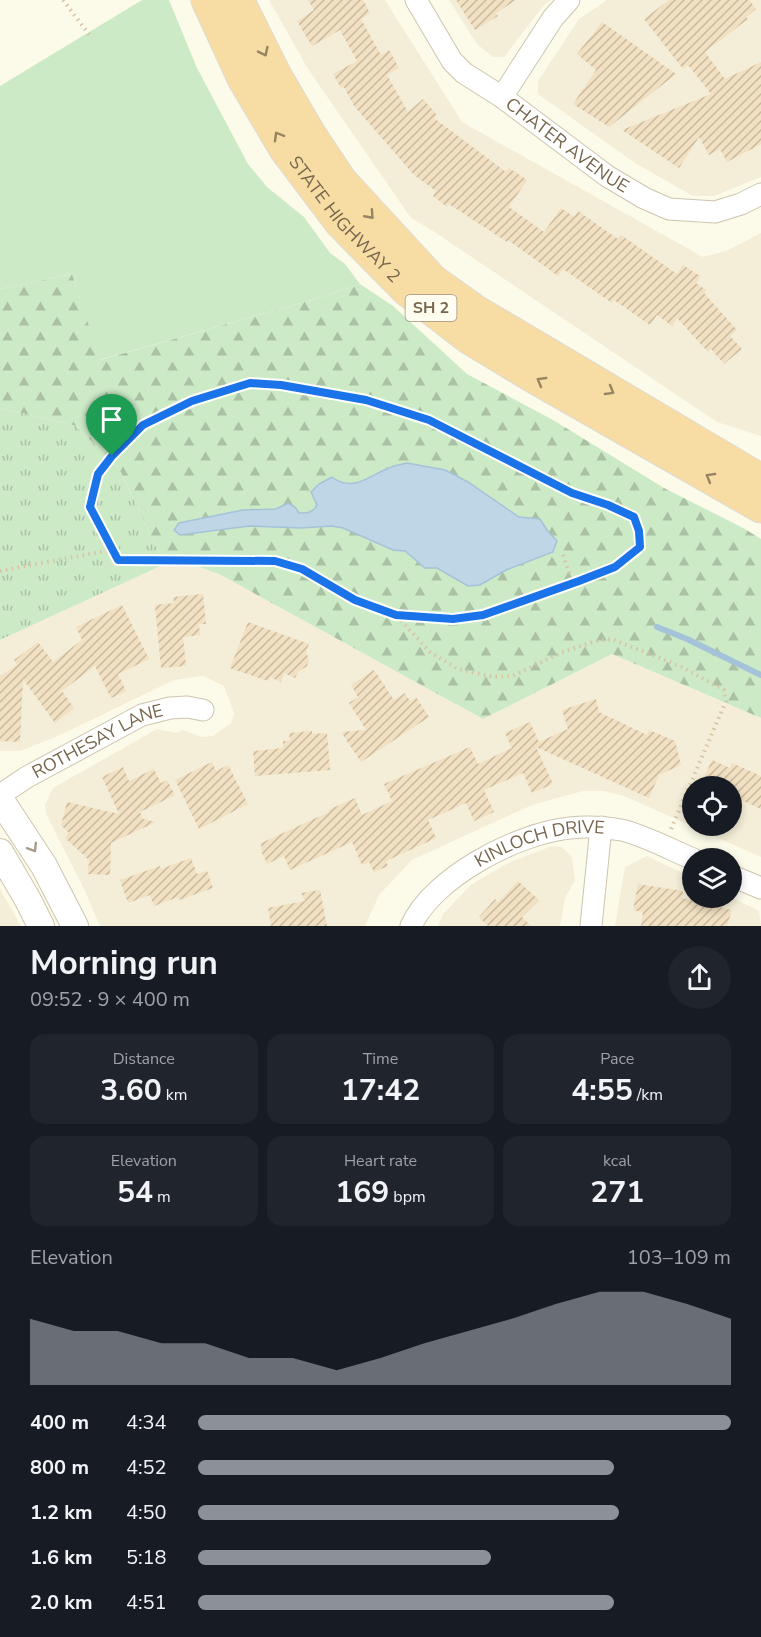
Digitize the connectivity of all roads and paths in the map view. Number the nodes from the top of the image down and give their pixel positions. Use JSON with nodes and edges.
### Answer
{"nodes":[{"id":1,"x":63,"y":0,"type":"edge"},
{"id":2,"x":208,"y":0,"type":"edge"},
{"id":3,"x":237,"y":0,"type":"edge"},
{"id":4,"x":416,"y":0,"type":"edge"},
{"id":5,"x":569,"y":0,"type":"edge"},
{"id":6,"x":91,"y":37,"type":"dead end"},
{"id":7,"x":502,"y":97,"type":"junction"},
{"id":8,"x":761,"y":194,"type":"edge"},
{"id":9,"x":761,"y":481,"type":"edge"},
{"id":10,"x":761,"y":507,"type":"edge"},
{"id":11,"x":563,"y":555,"type":"dead end"},
{"id":12,"x":118,"y":560,"type":"junction"},
{"id":13,"x":0,"y":571,"type":"edge"},
{"id":14,"x":579,"y":581,"type":"junction"},
{"id":15,"x":396,"y":615,"type":"junction"},
{"id":16,"x":203,"y":710,"type":"dead end"},
{"id":17,"x":0,"y":797,"type":"edge"},
{"id":18,"x":601,"y":827,"type":"junction"},
{"id":19,"x":670,"y":829,"type":"dead end"},
{"id":20,"x":0,"y":852,"type":"edge"},
{"id":21,"x":682,"y":854,"type":"edge"},
{"id":22,"x":742,"y":880,"type":"edge"},
{"id":23,"x":761,"y":888,"type":"edge"},
{"id":24,"x":41,"y":926,"type":"edge"},
{"id":25,"x":75,"y":926,"type":"edge"},
{"id":26,"x":411,"y":926,"type":"edge"},
{"id":27,"x":591,"y":926,"type":"edge"}],
"edges":[{"from":1,"to":6,"type":"path"},
{"from":10,"to":2,"type":"highway","name":"STATE HIGHWAY 2","number":"SH 2","one_way":true},
{"from":3,"to":9,"type":"highway","name":"STATE HIGHWAY 2","number":"SH 2","one_way":true},
{"from":4,"to":7,"type":"street","name":"CHATER AVENUE"},
{"from":5,"to":7,"type":"street"},
{"from":7,"to":8,"type":"street","name":"CHATER AVENUE"},
{"from":11,"to":14,"type":"path"},
{"from":12,"to":13,"type":"path"},
{"from":12,"to":14,"type":"path"},
{"from":12,"to":15,"type":"path"},
{"from":14,"to":15,"type":"path"},
{"from":15,"to":19,"type":"path"},
{"from":16,"to":17,"type":"street","name":"ROTHESAY LANE"},
{"from":17,"to":25,"type":"street","one_way":true},
{"from":18,"to":21,"type":"street","name":"KINLOCH DRIVE"},
{"from":18,"to":26,"type":"street","name":"KINLOCH DRIVE"},
{"from":18,"to":27,"type":"street"},
{"from":20,"to":24,"type":"street"},
{"from":22,"to":23,"type":"street"}]}
